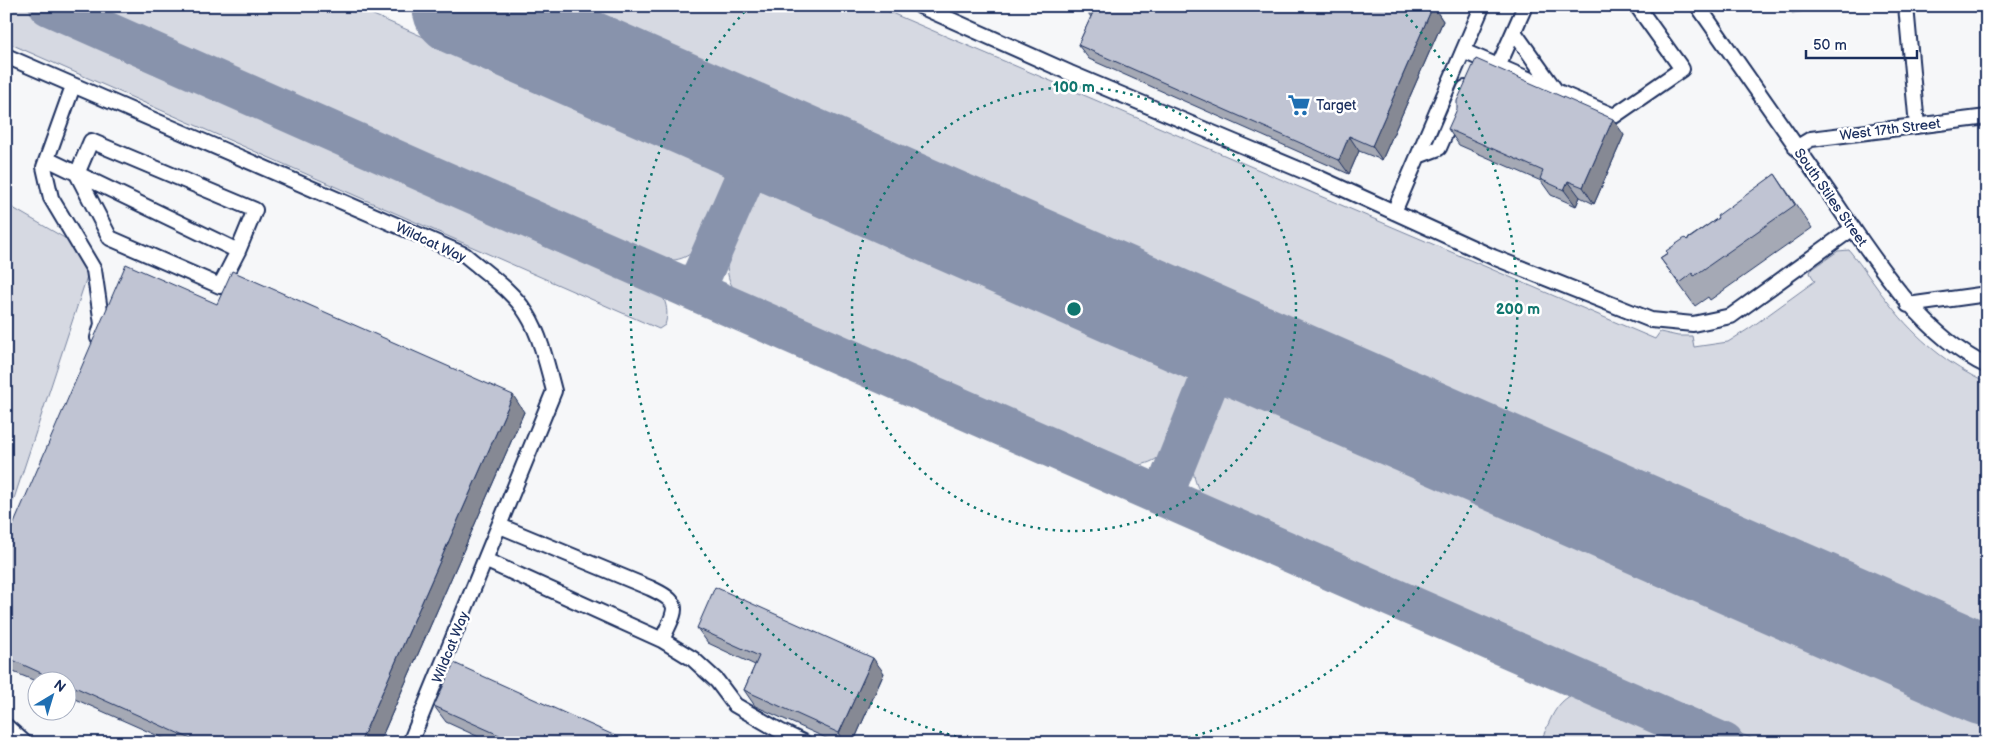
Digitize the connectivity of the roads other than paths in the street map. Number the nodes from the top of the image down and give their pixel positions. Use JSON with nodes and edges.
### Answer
{"nodes":[{"id":1,"x":920,"y":6,"type":"edge"},
{"id":2,"x":1482,"y":6,"type":"edge"},
{"id":3,"x":1525,"y":6,"type":"edge"},
{"id":4,"x":1637,"y":6,"type":"edge"},
{"id":5,"x":1698,"y":6,"type":"edge"},
{"id":6,"x":1906,"y":6,"type":"edge"},
{"id":7,"x":1514,"y":32,"type":"junction"},
{"id":8,"x":1463,"y":51,"type":"junction"},
{"id":9,"x":6,"y":56,"type":"edge"},
{"id":10,"x":1474,"y":66,"type":"junction"},
{"id":11,"x":1498,"y":67,"type":"junction"},
{"id":12,"x":73,"y":86,"type":"junction"},
{"id":13,"x":1557,"y":92,"type":"junction"},
{"id":14,"x":1987,"y":117,"type":"edge"},
{"id":15,"x":1917,"y":126,"type":"junction"},
{"id":16,"x":1796,"y":148,"type":"junction"},
{"id":17,"x":1418,"y":156,"type":"junction"},
{"id":18,"x":47,"y":159,"type":"junction"},
{"id":19,"x":77,"y":174,"type":"junction"},
{"id":20,"x":1394,"y":212,"type":"junction"},
{"id":21,"x":1853,"y":228,"type":"junction"},
{"id":22,"x":238,"y":251,"type":"junction"},
{"id":23,"x":1987,"y":294,"type":"edge"},
{"id":24,"x":1908,"y":305,"type":"junction"},
{"id":25,"x":94,"y":351,"type":"edge"},
{"id":26,"x":1987,"y":366,"type":"edge"},
{"id":27,"x":500,"y":526,"type":"junction"},
{"id":28,"x":485,"y":560,"type":"junction"},
{"id":29,"x":662,"y":640,"type":"junction"},
{"id":30,"x":6,"y":726,"type":"edge"},
{"id":31,"x":25,"y":743,"type":"edge"},
{"id":32,"x":410,"y":743,"type":"edge"},
{"id":33,"x":805,"y":743,"type":"edge"}],
"edges":[{"from":1,"to":20,"type":"street"},
{"from":2,"to":8,"type":"street"},
{"from":3,"to":7,"type":"street"},
{"from":4,"to":13,"type":"street"},
{"from":5,"to":16,"type":"street","name":"South Stiles Street"},
{"from":6,"to":15,"type":"street"},
{"from":7,"to":11,"type":"street"},
{"from":7,"to":13,"type":"street"},
{"from":8,"to":10,"type":"street"},
{"from":8,"to":17,"type":"street"},
{"from":9,"to":12,"type":"street","name":"Wildcat Way"},
{"from":10,"to":11,"type":"street"},
{"from":10,"to":17,"type":"street"},
{"from":11,"to":13,"type":"street"},
{"from":12,"to":18,"type":"street"},
{"from":12,"to":27,"type":"street","name":"Wildcat Way"},
{"from":14,"to":15,"type":"street","name":"West 17th Street"},
{"from":15,"to":16,"type":"street","name":"West 17th Street"},
{"from":16,"to":21,"type":"street","name":"South Stiles Street"},
{"from":17,"to":20,"type":"street"},
{"from":18,"to":19,"type":"street"},
{"from":18,"to":25,"type":"street"},
{"from":19,"to":22,"type":"street"},
{"from":19,"to":22,"type":"street"},
{"from":19,"to":22,"type":"street"},
{"from":20,"to":21,"type":"street"},
{"from":21,"to":24,"type":"street","name":"South Stiles Street"},
{"from":23,"to":24,"type":"street"},
{"from":24,"to":26,"type":"street","name":"South Stiles Street"},
{"from":27,"to":28,"type":"street","name":"Wildcat Way"},
{"from":27,"to":29,"type":"street"},
{"from":28,"to":29,"type":"street"},
{"from":28,"to":32,"type":"street","name":"Wildcat Way"},
{"from":29,"to":33,"type":"street"},
{"from":30,"to":31,"type":"street"}]}
